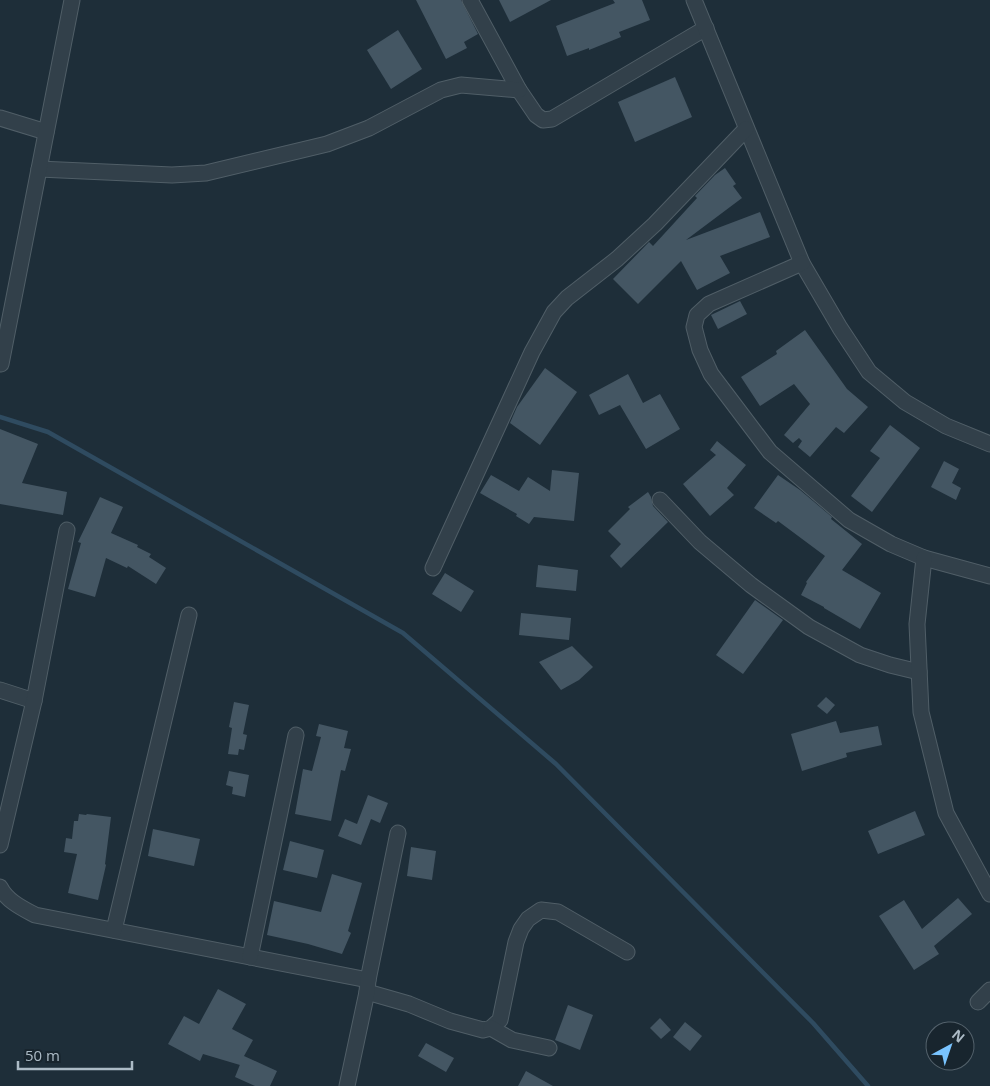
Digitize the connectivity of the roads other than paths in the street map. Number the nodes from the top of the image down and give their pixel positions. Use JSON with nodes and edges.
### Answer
{"nodes":[{"id":1,"x":72,"y":0,"type":"edge"},
{"id":2,"x":470,"y":0,"type":"edge"},
{"id":3,"x":694,"y":0,"type":"edge"},
{"id":4,"x":706,"y":28,"type":"junction"},
{"id":5,"x":519,"y":90,"type":"junction"},
{"id":6,"x":0,"y":118,"type":"edge"},
{"id":7,"x":746,"y":130,"type":"junction"},
{"id":8,"x":46,"y":132,"type":"junction"},
{"id":9,"x":39,"y":169,"type":"junction"},
{"id":10,"x":802,"y":263,"type":"junction"},
{"id":11,"x":1,"y":364,"type":"edge"},
{"id":12,"x":990,"y":444,"type":"edge"},
{"id":13,"x":660,"y":500,"type":"dead end"},
{"id":14,"x":67,"y":530,"type":"dead end"},
{"id":15,"x":924,"y":558,"type":"junction"},
{"id":16,"x":433,"y":568,"type":"dead end"},
{"id":17,"x":990,"y":576,"type":"edge"},
{"id":18,"x":189,"y":614,"type":"dead end"},
{"id":19,"x":919,"y":672,"type":"junction"},
{"id":20,"x":0,"y":690,"type":"edge"},
{"id":21,"x":34,"y":701,"type":"junction"},
{"id":22,"x":296,"y":735,"type":"dead end"},
{"id":23,"x":398,"y":833,"type":"dead end"},
{"id":24,"x":0,"y":845,"type":"edge"},
{"id":25,"x":0,"y":887,"type":"edge"},
{"id":26,"x":990,"y":894,"type":"edge"},
{"id":27,"x":114,"y":930,"type":"junction"},
{"id":28,"x":627,"y":952,"type":"dead end"},
{"id":29,"x":250,"y":957,"type":"junction"},
{"id":30,"x":368,"y":986,"type":"junction"},
{"id":31,"x":990,"y":990,"type":"edge"},
{"id":32,"x":978,"y":1002,"type":"dead end"},
{"id":33,"x":491,"y":1028,"type":"junction"},
{"id":34,"x":549,"y":1048,"type":"dead end"},
{"id":35,"x":347,"y":1086,"type":"edge"}],
"edges":[{"from":1,"to":8,"type":"street"},
{"from":2,"to":5,"type":"street"},
{"from":3,"to":4,"type":"street"},
{"from":4,"to":5,"type":"street"},
{"from":4,"to":7,"type":"street"},
{"from":5,"to":9,"type":"street"},
{"from":6,"to":8,"type":"street"},
{"from":7,"to":10,"type":"street"},
{"from":7,"to":16,"type":"street"},
{"from":8,"to":9,"type":"street"},
{"from":9,"to":11,"type":"street"},
{"from":10,"to":12,"type":"street"},
{"from":10,"to":15,"type":"street"},
{"from":13,"to":19,"type":"street"},
{"from":14,"to":21,"type":"street"},
{"from":15,"to":17,"type":"street"},
{"from":15,"to":19,"type":"street"},
{"from":18,"to":27,"type":"street"},
{"from":19,"to":26,"type":"street"},
{"from":20,"to":21,"type":"street"},
{"from":21,"to":24,"type":"street"},
{"from":22,"to":29,"type":"street"},
{"from":23,"to":30,"type":"street"},
{"from":25,"to":27,"type":"street"},
{"from":27,"to":29,"type":"street"},
{"from":28,"to":33,"type":"street"},
{"from":29,"to":30,"type":"street"},
{"from":30,"to":33,"type":"street"},
{"from":30,"to":35,"type":"street"},
{"from":31,"to":32,"type":"street"},
{"from":33,"to":34,"type":"street"}]}
